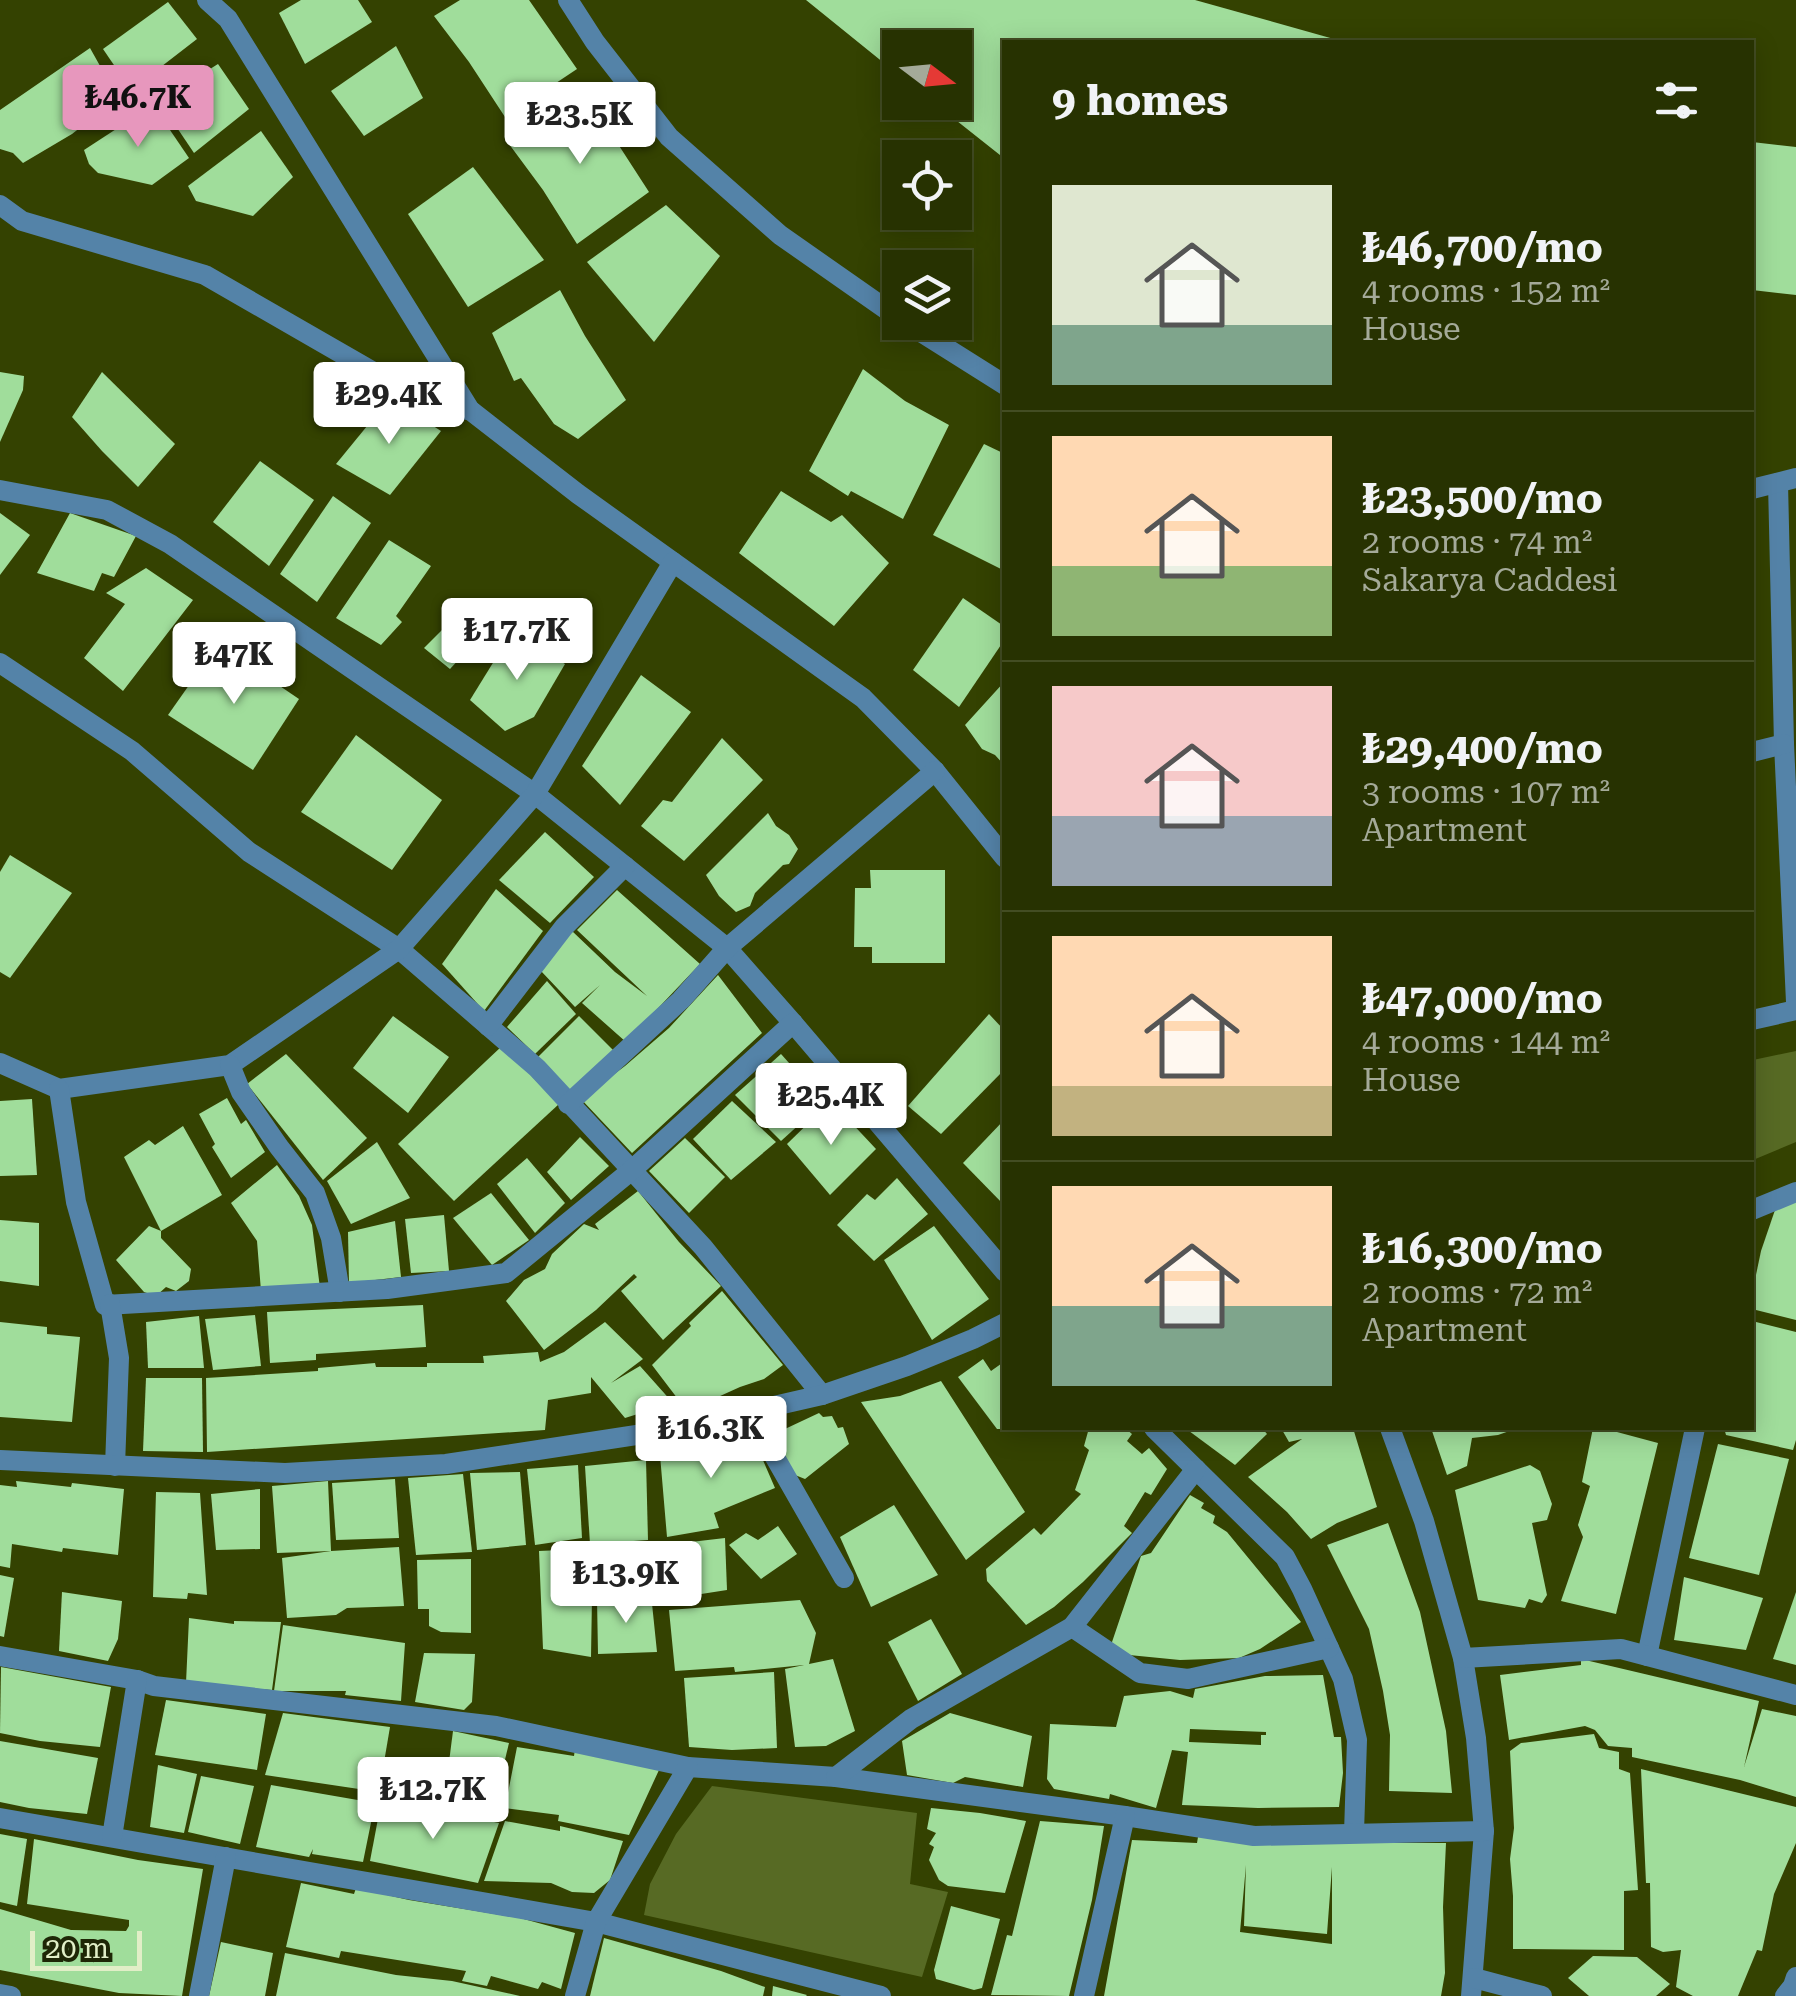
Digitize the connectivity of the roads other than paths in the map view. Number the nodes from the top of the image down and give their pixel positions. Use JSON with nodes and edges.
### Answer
{"nodes":[{"id":1,"x":207,"y":0,"type":"edge"},
{"id":2,"x":568,"y":0,"type":"edge"},
{"id":3,"x":0,"y":205,"type":"edge"},
{"id":4,"x":882,"y":306,"type":"edge"},
{"id":5,"x":934,"y":340,"type":"edge"},
{"id":6,"x":1002,"y":382,"type":"edge"},
{"id":7,"x":470,"y":410,"type":"junction"},
{"id":8,"x":1787,"y":480,"type":"edge"},
{"id":9,"x":1754,"y":488,"type":"edge"},
{"id":10,"x":0,"y":490,"type":"edge"},
{"id":11,"x":674,"y":562,"type":"junction"},
{"id":12,"x":0,"y":663,"type":"edge"},
{"id":13,"x":1784,"y":744,"type":"junction"},
{"id":14,"x":1754,"y":752,"type":"edge"},
{"id":15,"x":935,"y":771,"type":"junction"},
{"id":16,"x":535,"y":794,"type":"junction"},
{"id":17,"x":1002,"y":854,"type":"edge"},
{"id":18,"x":626,"y":866,"type":"junction"},
{"id":19,"x":727,"y":948,"type":"junction"},
{"id":20,"x":398,"y":949,"type":"junction"},
{"id":21,"x":1796,"y":1002,"type":"edge"},
{"id":22,"x":1796,"y":1010,"type":"edge"},
{"id":23,"x":1754,"y":1020,"type":"edge"},
{"id":24,"x":794,"y":1023,"type":"junction"},
{"id":25,"x":488,"y":1026,"type":"junction"},
{"id":26,"x":0,"y":1063,"type":"edge"},
{"id":27,"x":230,"y":1066,"type":"junction"},
{"id":28,"x":59,"y":1090,"type":"junction"},
{"id":29,"x":568,"y":1104,"type":"junction"},
{"id":30,"x":632,"y":1170,"type":"junction"},
{"id":31,"x":1796,"y":1192,"type":"edge"},
{"id":32,"x":1754,"y":1209,"type":"edge"},
{"id":33,"x":1002,"y":1268,"type":"edge"},
{"id":34,"x":340,"y":1292,"type":"junction"},
{"id":35,"x":110,"y":1304,"type":"junction"},
{"id":36,"x":1002,"y":1325,"type":"edge"},
{"id":37,"x":822,"y":1395,"type":"junction"},
{"id":38,"x":749,"y":1412,"type":"junction"},
{"id":39,"x":1156,"y":1430,"type":"edge"},
{"id":40,"x":1391,"y":1430,"type":"edge"},
{"id":41,"x":1695,"y":1430,"type":"edge"},
{"id":42,"x":0,"y":1460,"type":"edge"},
{"id":43,"x":115,"y":1466,"type":"junction"},
{"id":44,"x":1196,"y":1469,"type":"junction"},
{"id":45,"x":844,"y":1578,"type":"dead end"},
{"id":46,"x":1072,"y":1627,"type":"junction"},
{"id":47,"x":1329,"y":1648,"type":"junction"},
{"id":48,"x":0,"y":1656,"type":"edge"},
{"id":49,"x":1648,"y":1656,"type":"junction"},
{"id":50,"x":1464,"y":1658,"type":"junction"},
{"id":51,"x":137,"y":1680,"type":"junction"},
{"id":52,"x":1796,"y":1695,"type":"edge"},
{"id":53,"x":688,"y":1767,"type":"junction"},
{"id":54,"x":836,"y":1776,"type":"junction"},
{"id":55,"x":1125,"y":1816,"type":"junction"},
{"id":56,"x":0,"y":1818,"type":"edge"},
{"id":57,"x":1484,"y":1832,"type":"junction"},
{"id":58,"x":1354,"y":1833,"type":"junction"},
{"id":59,"x":112,"y":1836,"type":"junction"},
{"id":60,"x":226,"y":1857,"type":"junction"},
{"id":61,"x":596,"y":1922,"type":"junction"},
{"id":62,"x":1472,"y":1987,"type":"edge"},
{"id":63,"x":0,"y":1994,"type":"edge"},
{"id":64,"x":11,"y":1996,"type":"edge"},
{"id":65,"x":198,"y":1996,"type":"edge"},
{"id":66,"x":575,"y":1996,"type":"edge"},
{"id":67,"x":881,"y":1996,"type":"edge"},
{"id":68,"x":1084,"y":1996,"type":"edge"},
{"id":69,"x":1542,"y":1996,"type":"edge"}],
"edges":[{"from":1,"to":7,"type":"street"},
{"from":2,"to":4,"type":"street"},
{"from":3,"to":7,"type":"street"},
{"from":5,"to":6,"type":"street"},
{"from":7,"to":11,"type":"street"},
{"from":8,"to":9,"type":"street"},
{"from":8,"to":13,"type":"street"},
{"from":10,"to":16,"type":"street"},
{"from":11,"to":15,"type":"street"},
{"from":11,"to":16,"type":"street"},
{"from":12,"to":20,"type":"street"},
{"from":13,"to":14,"type":"street"},
{"from":13,"to":21,"type":"street"},
{"from":15,"to":17,"type":"street"},
{"from":15,"to":19,"type":"street"},
{"from":16,"to":18,"type":"street"},
{"from":16,"to":20,"type":"street"},
{"from":18,"to":19,"type":"street"},
{"from":18,"to":25,"type":"street"},
{"from":19,"to":24,"type":"street"},
{"from":19,"to":29,"type":"street"},
{"from":20,"to":25,"type":"street"},
{"from":20,"to":27,"type":"street"},
{"from":22,"to":23,"type":"street"},
{"from":24,"to":30,"type":"street"},
{"from":24,"to":33,"type":"street"},
{"from":25,"to":29,"type":"street"},
{"from":26,"to":28,"type":"street"},
{"from":27,"to":28,"type":"street"},
{"from":27,"to":34,"type":"street"},
{"from":28,"to":35,"type":"street"},
{"from":29,"to":30,"type":"street"},
{"from":30,"to":34,"type":"street"},
{"from":30,"to":37,"type":"street"},
{"from":31,"to":32,"type":"street"},
{"from":34,"to":35,"type":"street"},
{"from":35,"to":43,"type":"street"},
{"from":36,"to":37,"type":"street"},
{"from":37,"to":38,"type":"street"},
{"from":38,"to":43,"type":"street"},
{"from":38,"to":45,"type":"street"},
{"from":39,"to":44,"type":"street"},
{"from":40,"to":50,"type":"street"},
{"from":41,"to":49,"type":"street"},
{"from":42,"to":43,"type":"street"},
{"from":44,"to":46,"type":"street"},
{"from":44,"to":47,"type":"street"},
{"from":46,"to":47,"type":"street"},
{"from":46,"to":54,"type":"street"},
{"from":47,"to":58,"type":"street"},
{"from":48,"to":51,"type":"street"},
{"from":49,"to":50,"type":"street"},
{"from":49,"to":52,"type":"street"},
{"from":50,"to":57,"type":"street"},
{"from":51,"to":53,"type":"street"},
{"from":51,"to":59,"type":"street"},
{"from":53,"to":54,"type":"street"},
{"from":53,"to":61,"type":"street"},
{"from":54,"to":55,"type":"street"},
{"from":55,"to":58,"type":"street"},
{"from":55,"to":68,"type":"street"},
{"from":56,"to":59,"type":"street"},
{"from":57,"to":58,"type":"street"},
{"from":57,"to":62,"type":"street"},
{"from":59,"to":60,"type":"street"},
{"from":60,"to":61,"type":"street"},
{"from":60,"to":65,"type":"street"},
{"from":61,"to":66,"type":"street"},
{"from":61,"to":67,"type":"street"},
{"from":62,"to":69,"type":"street"},
{"from":63,"to":64,"type":"street"}]}
